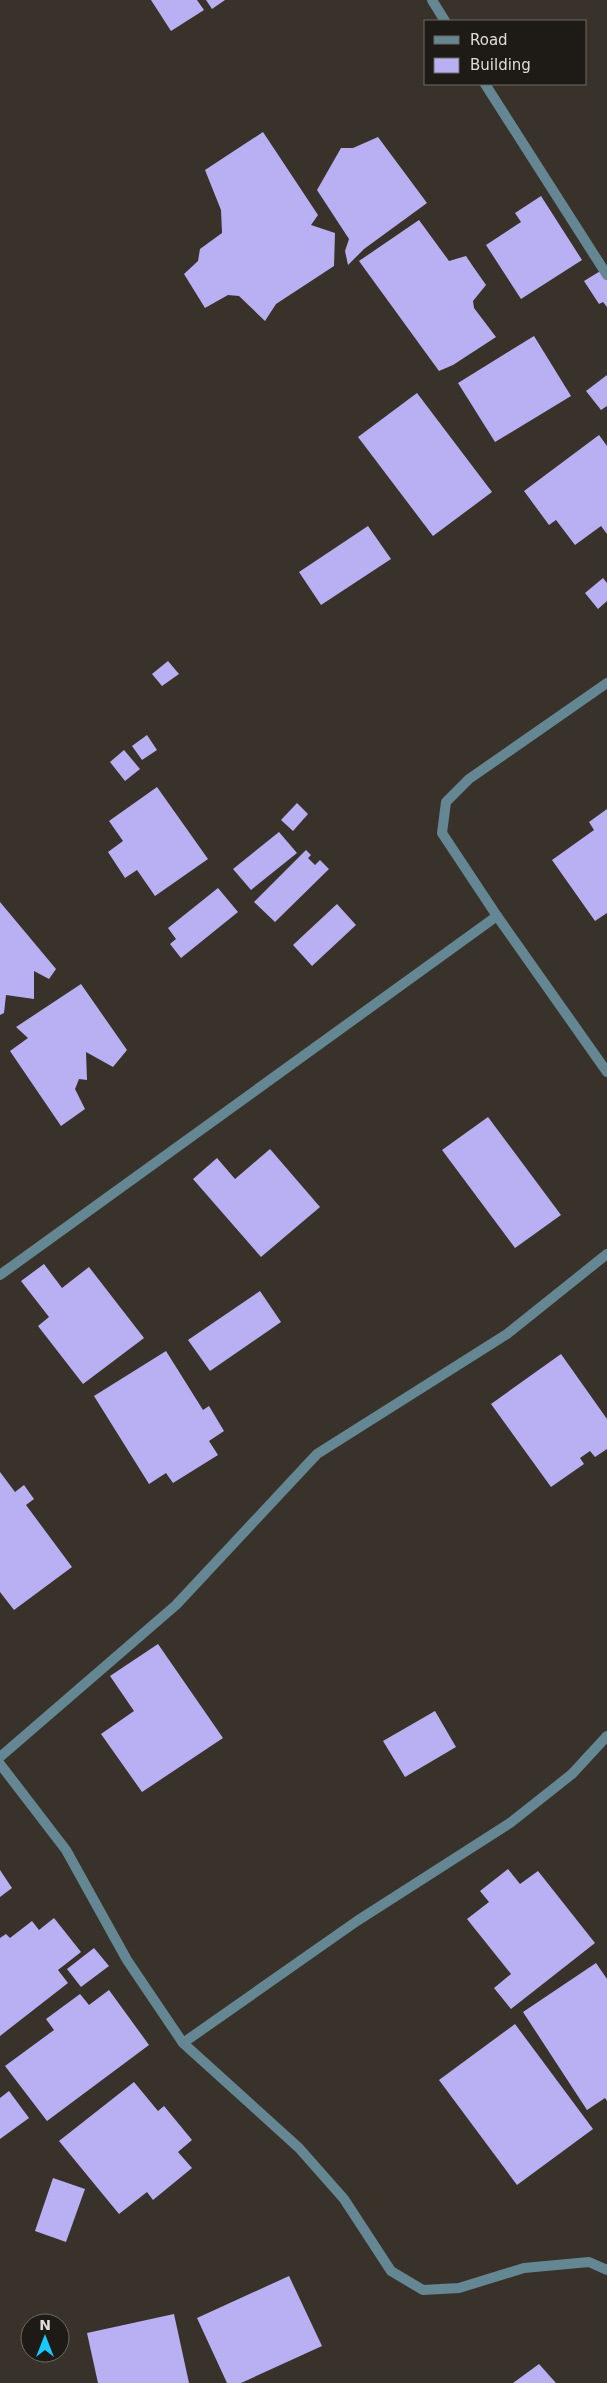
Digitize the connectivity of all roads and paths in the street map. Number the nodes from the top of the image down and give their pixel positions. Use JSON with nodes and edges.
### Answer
{"nodes":[{"id":1,"x":432,"y":0,"type":"edge"},
{"id":2,"x":444,"y":20,"type":"edge"},
{"id":3,"x":486,"y":85,"type":"edge"},
{"id":4,"x":607,"y":275,"type":"edge"},
{"id":5,"x":607,"y":682,"type":"edge"},
{"id":6,"x":497,"y":916,"type":"junction"},
{"id":7,"x":607,"y":1072,"type":"edge"},
{"id":8,"x":607,"y":1254,"type":"edge"},
{"id":9,"x":0,"y":1276,"type":"edge"},
{"id":10,"x":607,"y":1736,"type":"edge"},
{"id":11,"x":0,"y":1757,"type":"edge"},
{"id":12,"x":0,"y":1764,"type":"edge"},
{"id":13,"x":183,"y":2043,"type":"junction"},
{"id":14,"x":607,"y":2270,"type":"edge"}],
"edges":[{"from":1,"to":2,"type":"street"},
{"from":3,"to":4,"type":"street"},
{"from":5,"to":6,"type":"street"},
{"from":6,"to":7,"type":"street"},
{"from":6,"to":9,"type":"street"},
{"from":8,"to":11,"type":"street"},
{"from":10,"to":13,"type":"street"},
{"from":12,"to":13,"type":"street"},
{"from":13,"to":14,"type":"street"}]}
